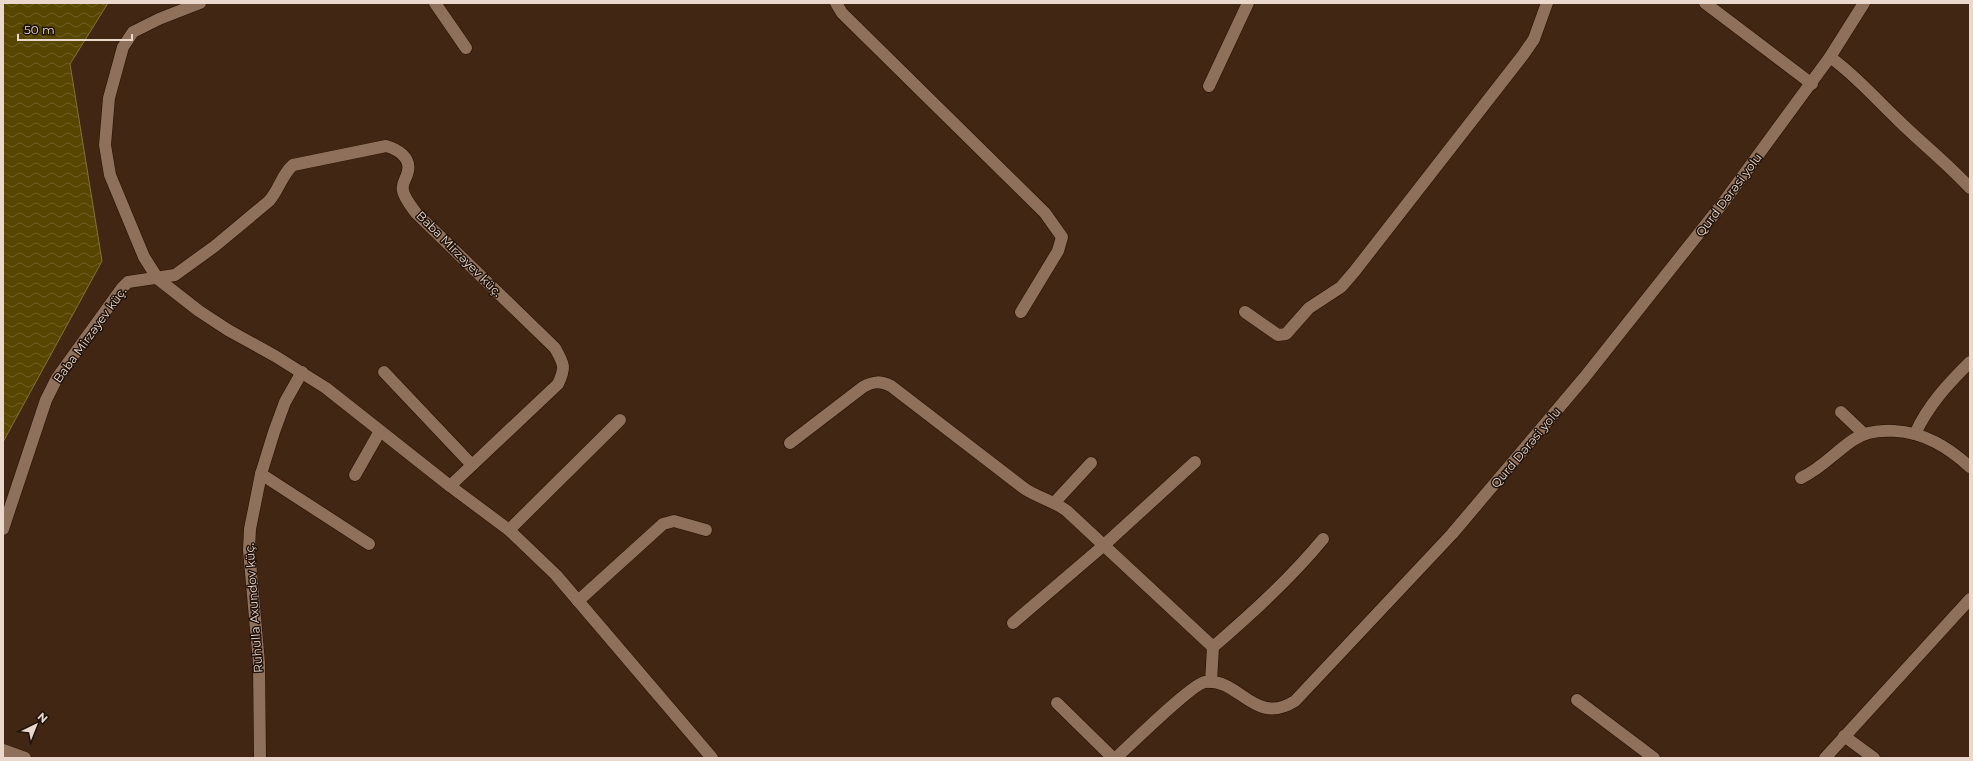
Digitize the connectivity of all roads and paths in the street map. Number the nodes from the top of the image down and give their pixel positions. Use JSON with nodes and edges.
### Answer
{"nodes":[{"id":1,"x":200,"y":3,"type":"edge"},
{"id":2,"x":435,"y":3,"type":"edge"},
{"id":3,"x":836,"y":3,"type":"edge"},
{"id":4,"x":1248,"y":3,"type":"edge"},
{"id":5,"x":1547,"y":3,"type":"edge"},
{"id":6,"x":1704,"y":3,"type":"edge"},
{"id":7,"x":1864,"y":3,"type":"edge"},
{"id":8,"x":466,"y":48,"type":"dead end"},
{"id":9,"x":1830,"y":58,"type":"junction"},
{"id":10,"x":1812,"y":84,"type":"junction"},
{"id":11,"x":1209,"y":86,"type":"dead end"},
{"id":12,"x":1970,"y":188,"type":"edge"},
{"id":13,"x":158,"y":279,"type":"junction"},
{"id":14,"x":1021,"y":312,"type":"dead end"},
{"id":15,"x":1245,"y":312,"type":"dead end"},
{"id":16,"x":1970,"y":362,"type":"edge"},
{"id":17,"x":302,"y":372,"type":"junction"},
{"id":18,"x":384,"y":372,"type":"dead end"},
{"id":19,"x":1841,"y":412,"type":"dead end"},
{"id":20,"x":620,"y":420,"type":"dead end"},
{"id":21,"x":380,"y":431,"type":"junction"},
{"id":22,"x":1864,"y":434,"type":"junction"},
{"id":23,"x":1915,"y":434,"type":"junction"},
{"id":24,"x":790,"y":443,"type":"dead end"},
{"id":25,"x":1091,"y":462,"type":"dead end"},
{"id":26,"x":1195,"y":462,"type":"dead end"},
{"id":27,"x":472,"y":465,"type":"junction"},
{"id":28,"x":1970,"y":467,"type":"edge"},
{"id":29,"x":261,"y":474,"type":"junction"},
{"id":30,"x":355,"y":475,"type":"dead end"},
{"id":31,"x":1801,"y":478,"type":"dead end"},
{"id":32,"x":450,"y":486,"type":"junction"},
{"id":33,"x":1055,"y":502,"type":"junction"},
{"id":34,"x":3,"y":529,"type":"edge"},
{"id":35,"x":509,"y":530,"type":"junction"},
{"id":36,"x":706,"y":530,"type":"dead end"},
{"id":37,"x":1323,"y":539,"type":"dead end"},
{"id":38,"x":369,"y":544,"type":"dead end"},
{"id":39,"x":1104,"y":546,"type":"junction"},
{"id":40,"x":1970,"y":599,"type":"edge"},
{"id":41,"x":578,"y":601,"type":"junction"},
{"id":42,"x":1013,"y":623,"type":"dead end"},
{"id":43,"x":1213,"y":647,"type":"junction"},
{"id":44,"x":1211,"y":682,"type":"junction"},
{"id":45,"x":1577,"y":700,"type":"dead end"},
{"id":46,"x":1057,"y":703,"type":"dead end"},
{"id":47,"x":1844,"y":736,"type":"junction"},
{"id":48,"x":3,"y":750,"type":"edge"},
{"id":49,"x":25,"y":758,"type":"edge"},
{"id":50,"x":260,"y":758,"type":"edge"},
{"id":51,"x":712,"y":758,"type":"edge"},
{"id":52,"x":1113,"y":758,"type":"edge"},
{"id":53,"x":1116,"y":758,"type":"edge"},
{"id":54,"x":1654,"y":758,"type":"edge"},
{"id":55,"x":1825,"y":758,"type":"edge"},
{"id":56,"x":1874,"y":758,"type":"edge"}],
"edges":[{"from":1,"to":13,"type":"street"},
{"from":2,"to":8,"type":"street"},
{"from":3,"to":14,"type":"street"},
{"from":4,"to":11,"type":"street"},
{"from":5,"to":15,"type":"street"},
{"from":6,"to":10,"type":"street"},
{"from":7,"to":9,"type":"street","name":"Qurd Dərəsi yolu"},
{"from":9,"to":10,"type":"street","name":"Qurd Dərəsi yolu"},
{"from":9,"to":12,"type":"street"},
{"from":10,"to":44,"type":"street","name":"Qurd Dərəsi yolu"},
{"from":13,"to":17,"type":"street"},
{"from":13,"to":27,"type":"street","name":"Baba Mirzəyev küç."},
{"from":13,"to":34,"type":"street","name":"Baba Mirzəyev küç."},
{"from":16,"to":23,"type":"street"},
{"from":17,"to":21,"type":"street"},
{"from":17,"to":29,"type":"street","name":"Ruhulla Axundov küç."},
{"from":18,"to":27,"type":"street"},
{"from":19,"to":22,"type":"street"},
{"from":20,"to":35,"type":"street"},
{"from":21,"to":30,"type":"street"},
{"from":21,"to":32,"type":"street"},
{"from":22,"to":23,"type":"street"},
{"from":22,"to":31,"type":"street"},
{"from":23,"to":28,"type":"street"},
{"from":24,"to":33,"type":"street"},
{"from":25,"to":33,"type":"street"},
{"from":26,"to":39,"type":"street"},
{"from":27,"to":32,"type":"street","name":"Baba Mirzəyev küç."},
{"from":29,"to":38,"type":"street"},
{"from":29,"to":50,"type":"street","name":"Ruhulla Axundov küç."},
{"from":32,"to":35,"type":"street"},
{"from":33,"to":39,"type":"street"},
{"from":35,"to":41,"type":"street"},
{"from":36,"to":41,"type":"street"},
{"from":37,"to":43,"type":"street"},
{"from":39,"to":42,"type":"street"},
{"from":39,"to":43,"type":"street"},
{"from":40,"to":47,"type":"street"},
{"from":41,"to":51,"type":"street"},
{"from":43,"to":44,"type":"street"},
{"from":44,"to":53,"type":"street"},
{"from":45,"to":54,"type":"street"},
{"from":46,"to":52,"type":"street"},
{"from":47,"to":55,"type":"street"},
{"from":47,"to":56,"type":"street"},
{"from":48,"to":49,"type":"street"}]}
